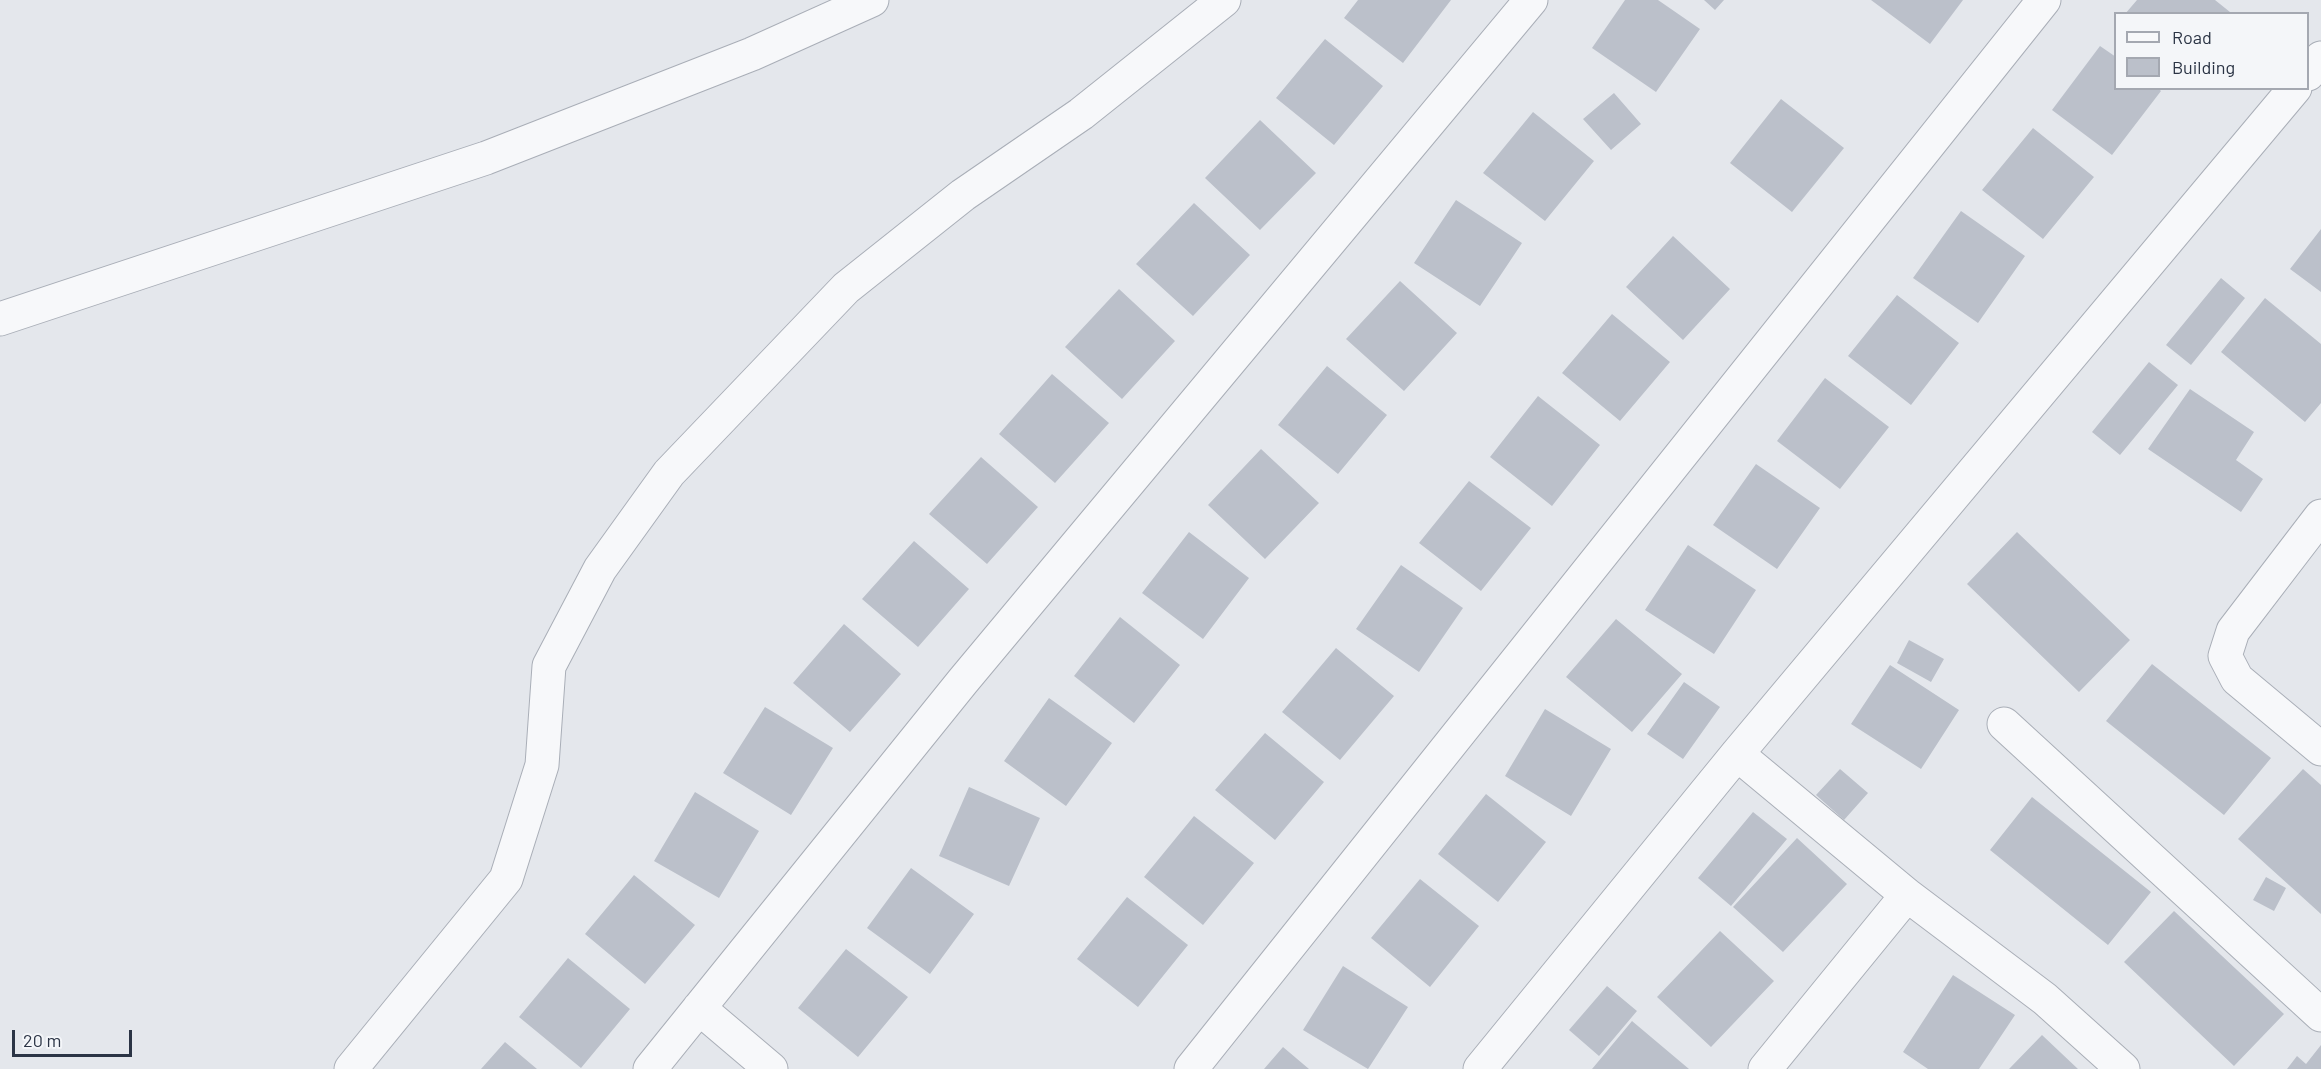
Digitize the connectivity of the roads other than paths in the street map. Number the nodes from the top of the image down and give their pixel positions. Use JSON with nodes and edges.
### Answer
{"nodes":[{"id":1,"x":872,"y":0,"type":"edge"},
{"id":2,"x":1224,"y":0,"type":"edge"},
{"id":3,"x":1531,"y":0,"type":"edge"},
{"id":4,"x":2044,"y":0,"type":"edge"},
{"id":5,"x":2321,"y":58,"type":"edge"},
{"id":6,"x":2309,"y":72,"type":"edge"},
{"id":7,"x":2293,"y":90,"type":"edge"},
{"id":8,"x":0,"y":319,"type":"edge"},
{"id":9,"x":2321,"y":516,"type":"edge"},
{"id":10,"x":2004,"y":724,"type":"dead end"},
{"id":11,"x":2321,"y":749,"type":"edge"},
{"id":12,"x":1737,"y":754,"type":"junction"},
{"id":13,"x":1907,"y":895,"type":"junction"},
{"id":14,"x":699,"y":1008,"type":"junction"},
{"id":15,"x":2321,"y":1015,"type":"edge"},
{"id":16,"x":351,"y":1069,"type":"edge"},
{"id":17,"x":650,"y":1069,"type":"edge"},
{"id":18,"x":771,"y":1069,"type":"edge"},
{"id":19,"x":1191,"y":1069,"type":"edge"},
{"id":20,"x":1480,"y":1069,"type":"edge"},
{"id":21,"x":1765,"y":1069,"type":"edge"},
{"id":22,"x":2123,"y":1069,"type":"edge"}],
"edges":[{"from":1,"to":8,"type":"street"},
{"from":2,"to":16,"type":"street"},
{"from":3,"to":14,"type":"street"},
{"from":4,"to":19,"type":"street"},
{"from":5,"to":6,"type":"street"},
{"from":7,"to":12,"type":"street"},
{"from":9,"to":11,"type":"street"},
{"from":10,"to":15,"type":"street"},
{"from":12,"to":13,"type":"street"},
{"from":12,"to":20,"type":"street"},
{"from":13,"to":21,"type":"street"},
{"from":13,"to":22,"type":"street"},
{"from":14,"to":17,"type":"street"},
{"from":14,"to":18,"type":"street"}]}
